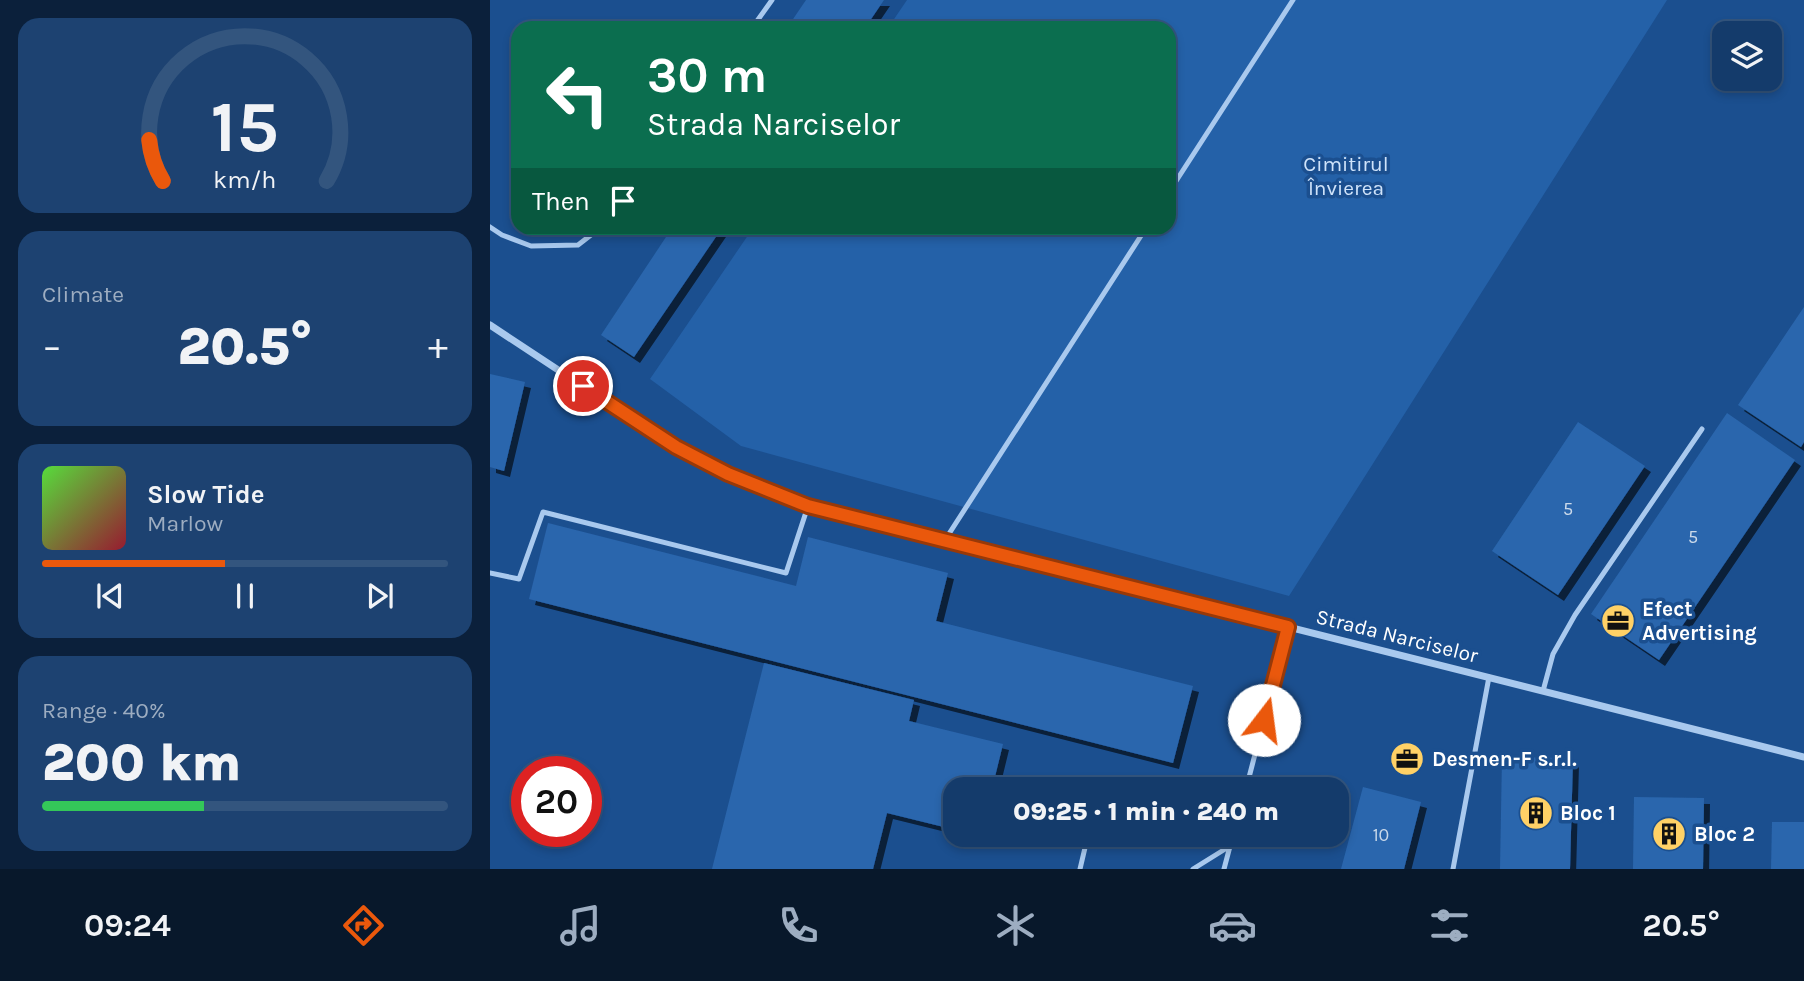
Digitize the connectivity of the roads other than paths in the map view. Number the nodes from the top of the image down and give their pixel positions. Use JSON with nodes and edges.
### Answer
{"nodes":[{"id":1,"x":772,"y":0,"type":"edge"},
{"id":2,"x":1293,"y":0,"type":"edge"},
{"id":3,"x":757,"y":21,"type":"edge"},
{"id":4,"x":1176,"y":181,"type":"edge"},
{"id":5,"x":490,"y":227,"type":"edge"},
{"id":6,"x":591,"y":235,"type":"edge"},
{"id":7,"x":1141,"y":235,"type":"edge"},
{"id":8,"x":490,"y":325,"type":"edge"},
{"id":9,"x":1702,"y":429,"type":"dead end"},
{"id":10,"x":808,"y":506,"type":"junction"},
{"id":11,"x":945,"y":540,"type":"junction"},
{"id":12,"x":490,"y":573,"type":"edge"},
{"id":13,"x":1288,"y":627,"type":"junction"},
{"id":14,"x":1489,"y":677,"type":"junction"},
{"id":15,"x":1543,"y":691,"type":"junction"},
{"id":16,"x":1804,"y":757,"type":"edge"},
{"id":17,"x":1248,"y":777,"type":"edge"},
{"id":18,"x":1085,"y":847,"type":"edge"},
{"id":19,"x":1228,"y":847,"type":"edge"},
{"id":20,"x":1230,"y":847,"type":"edge"},
{"id":21,"x":1080,"y":869,"type":"edge"},
{"id":22,"x":1193,"y":869,"type":"edge"},
{"id":23,"x":1224,"y":869,"type":"edge"},
{"id":24,"x":1452,"y":869,"type":"edge"}],
"edges":[{"from":1,"to":3,"type":"lane"},
{"from":2,"to":4,"type":"lane"},
{"from":5,"to":6,"type":"lane"},
{"from":7,"to":11,"type":"lane"},
{"from":8,"to":10,"type":"street","name":"Strada Narciselor"},
{"from":9,"to":15,"type":"lane"},
{"from":10,"to":11,"type":"street","name":"Strada Narciselor"},
{"from":10,"to":12,"type":"lane"},
{"from":11,"to":13,"type":"street","name":"Strada Narciselor"},
{"from":13,"to":14,"type":"street","name":"Strada Narciselor"},
{"from":13,"to":17,"type":"lane"},
{"from":14,"to":15,"type":"street","name":"Strada Narciselor"},
{"from":14,"to":24,"type":"lane"},
{"from":15,"to":16,"type":"street","name":"Strada Narciselor"},
{"from":18,"to":21,"type":"lane"},
{"from":19,"to":22,"type":"lane"},
{"from":20,"to":23,"type":"lane"}]}
